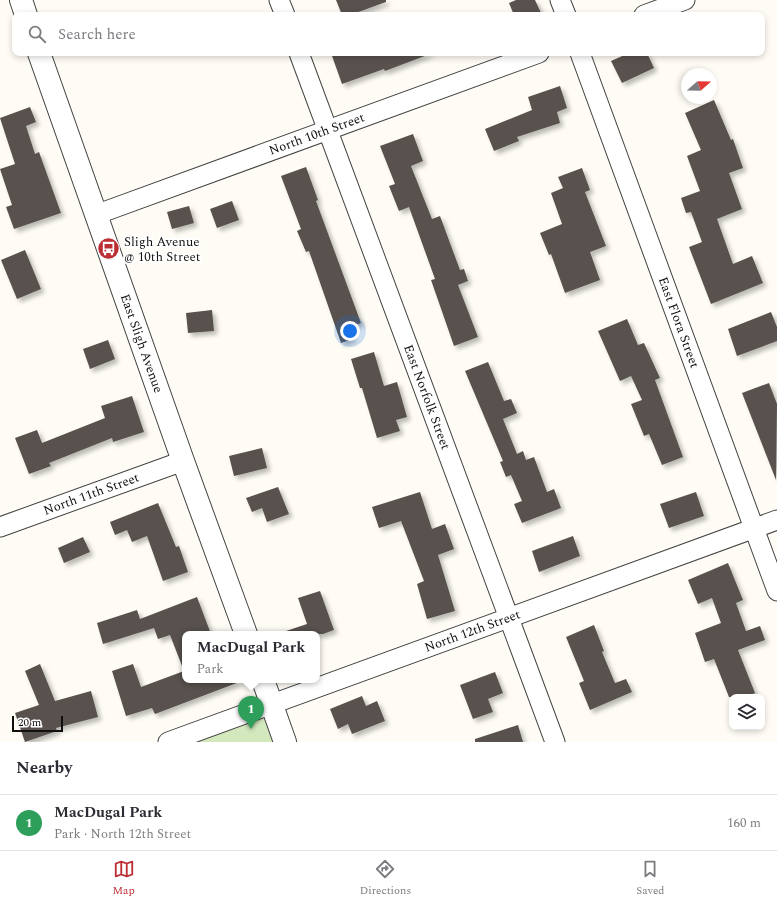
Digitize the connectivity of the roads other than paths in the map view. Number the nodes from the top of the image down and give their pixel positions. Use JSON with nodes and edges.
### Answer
{"nodes":[{"id":1,"x":21,"y":0,"type":"edge"},
{"id":2,"x":279,"y":0,"type":"edge"},
{"id":3,"x":560,"y":0,"type":"edge"},
{"id":4,"x":685,"y":0,"type":"edge"},
{"id":5,"x":25,"y":12,"type":"edge"},
{"id":6,"x":284,"y":12,"type":"edge"},
{"id":7,"x":565,"y":12,"type":"edge"},
{"id":8,"x":652,"y":12,"type":"edge"},
{"id":9,"x":40,"y":56,"type":"edge"},
{"id":10,"x":300,"y":56,"type":"edge"},
{"id":11,"x":531,"y":56,"type":"edge"},
{"id":12,"x":581,"y":56,"type":"edge"},
{"id":13,"x":328,"y":130,"type":"junction"},
{"id":14,"x":95,"y":215,"type":"junction"},
{"id":15,"x":182,"y":461,"type":"junction"},
{"id":16,"x":777,"y":520,"type":"edge"},
{"id":17,"x":0,"y":527,"type":"edge"},
{"id":18,"x":754,"y":529,"type":"junction"},
{"id":19,"x":777,"y":591,"type":"edge"},
{"id":20,"x":508,"y":618,"type":"junction"},
{"id":21,"x":245,"y":631,"type":"edge"},
{"id":22,"x":264,"y":683,"type":"edge"},
{"id":23,"x":272,"y":704,"type":"junction"},
{"id":24,"x":168,"y":742,"type":"edge"},
{"id":25,"x":286,"y":742,"type":"edge"},
{"id":26,"x":555,"y":742,"type":"edge"}],
"edges":[{"from":1,"to":5,"type":"street"},
{"from":2,"to":6,"type":"street"},
{"from":3,"to":7,"type":"street"},
{"from":4,"to":8,"type":"street"},
{"from":9,"to":14,"type":"street","name":"East Sligh Avenue"},
{"from":10,"to":13,"type":"street","name":"East Norfolk Street"},
{"from":11,"to":13,"type":"street","name":"North 10th Street"},
{"from":12,"to":18,"type":"street","name":"East Flora Street"},
{"from":13,"to":14,"type":"street","name":"North 10th Street"},
{"from":13,"to":20,"type":"street","name":"East Norfolk Street"},
{"from":14,"to":15,"type":"street","name":"East Sligh Avenue"},
{"from":15,"to":17,"type":"street","name":"North 11th Street"},
{"from":15,"to":21,"type":"street","name":"East Sligh Avenue"},
{"from":16,"to":18,"type":"street","name":"North 12th Street"},
{"from":18,"to":19,"type":"street","name":"East Flora Street"},
{"from":18,"to":20,"type":"street","name":"North 12th Street"},
{"from":20,"to":23,"type":"street","name":"North 12th Street"},
{"from":20,"to":26,"type":"street","name":"East Norfolk Street"},
{"from":22,"to":23,"type":"street"},
{"from":23,"to":24,"type":"street","name":"North 12th Street"},
{"from":23,"to":25,"type":"street"}]}
